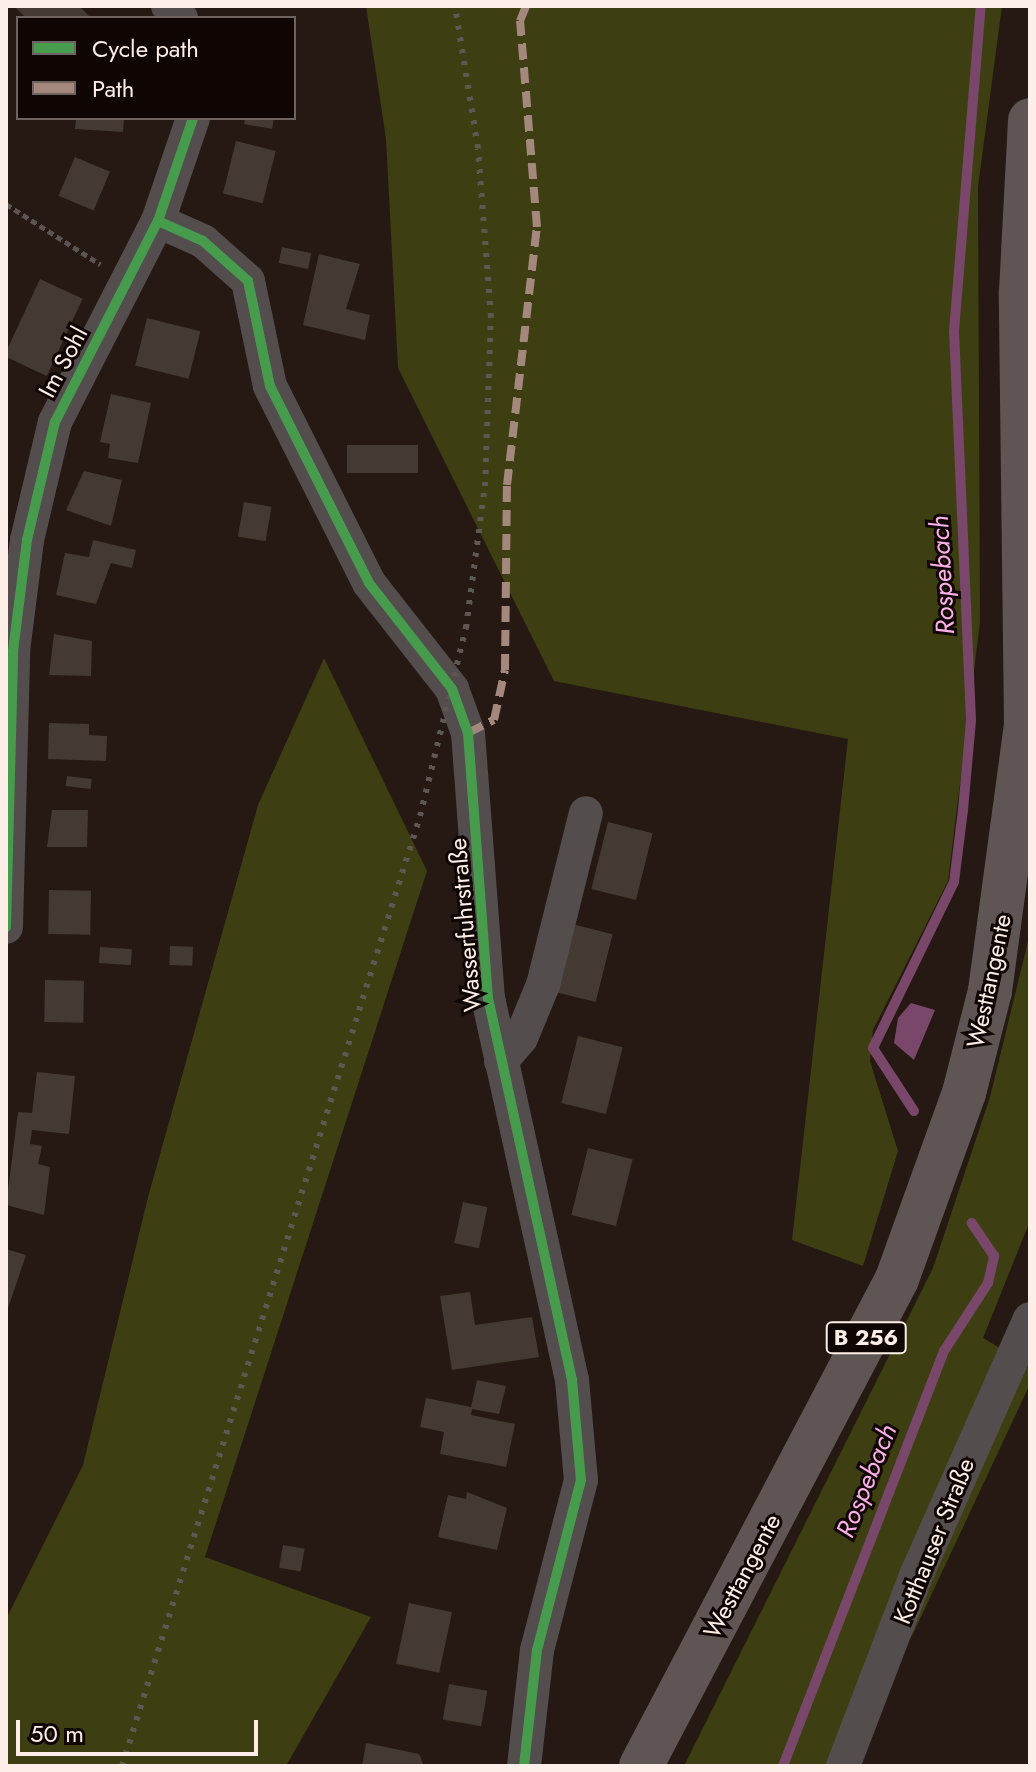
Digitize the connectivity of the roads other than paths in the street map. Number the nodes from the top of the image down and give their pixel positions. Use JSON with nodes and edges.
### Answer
{"nodes":[{"id":1,"x":192,"y":120,"type":"edge"},
{"id":2,"x":1030,"y":120,"type":"edge"},
{"id":3,"x":158,"y":221,"type":"junction"},
{"id":4,"x":586,"y":813,"type":"dead end"},
{"id":5,"x":6,"y":927,"type":"edge"},
{"id":6,"x":501,"y":1061,"type":"junction"},
{"id":7,"x":1030,"y":1319,"type":"edge"},
{"id":8,"x":524,"y":1766,"type":"edge"},
{"id":9,"x":641,"y":1766,"type":"edge"},
{"id":10,"x":843,"y":1766,"type":"edge"}],
"edges":[{"from":1,"to":3,"type":"street","name":"Im Sohl"},
{"from":2,"to":9,"type":"main road","name":"Westtangente","number":"B 256"},
{"from":3,"to":5,"type":"street","name":"Im Sohl"},
{"from":3,"to":6,"type":"street","name":"Wasserfuhrstraße"},
{"from":4,"to":6,"type":"street"},
{"from":6,"to":8,"type":"street","name":"Wasserfuhrstraße"},
{"from":7,"to":10,"type":"street","name":"Kotthauser Straße"}]}
